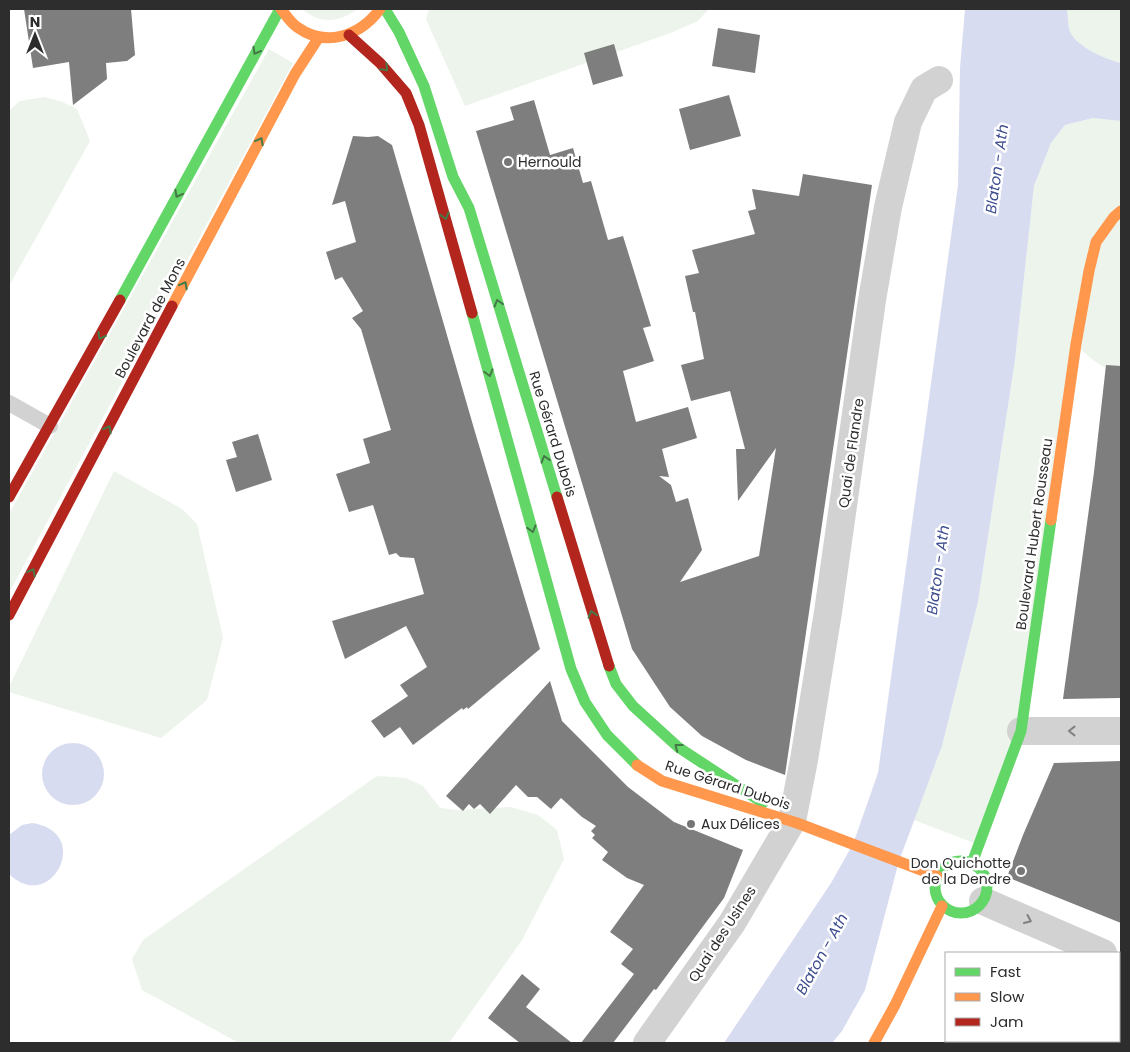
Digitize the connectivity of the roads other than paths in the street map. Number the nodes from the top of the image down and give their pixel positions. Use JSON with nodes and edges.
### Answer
{"nodes":[{"id":1,"x":281,"y":9,"type":"edge"},
{"id":2,"x":380,"y":9,"type":"edge"},
{"id":3,"x":385,"y":9,"type":"edge"},
{"id":4,"x":349,"y":35,"type":"junction"},
{"id":5,"x":319,"y":37,"type":"junction"},
{"id":6,"x":932,"y":85,"type":"dead end"},
{"id":7,"x":1121,"y":211,"type":"edge"},
{"id":8,"x":9,"y":403,"type":"edge"},
{"id":9,"x":50,"y":426,"type":"junction"},
{"id":10,"x":9,"y":497,"type":"edge"},
{"id":11,"x":9,"y":615,"type":"edge"},
{"id":12,"x":1021,"y":731,"type":"junction"},
{"id":13,"x":1121,"y":731,"type":"edge"},
{"id":14,"x":792,"y":821,"type":"junction"},
{"id":15,"x":972,"y":863,"type":"junction"},
{"id":16,"x":937,"y":876,"type":"junction"},
{"id":17,"x":983,"y":901,"type":"junction"},
{"id":18,"x":942,"y":906,"type":"junction"},
{"id":19,"x":1101,"y":952,"type":"edge"},
{"id":20,"x":647,"y":1043,"type":"edge"},
{"id":21,"x":874,"y":1043,"type":"edge"}],
"edges":[{"from":1,"to":5,"type":"street"},
{"from":1,"to":9,"type":"street","one_way":true},
{"from":2,"to":4,"type":"street"},
{"from":14,"to":3,"type":"street","name":"Rue Gérard Dubois","one_way":true},
{"from":4,"to":5,"type":"street"},
{"from":4,"to":14,"type":"street","name":"Rue Gérard Dubois","one_way":true},
{"from":11,"to":5,"type":"street","name":"Boulevard de Mons","one_way":true},
{"from":6,"to":14,"type":"street","name":"Quai de Flandre"},
{"from":7,"to":12,"type":"street","name":"Boulevard Hubert Rousseau"},
{"from":8,"to":9,"type":"lane"},
{"from":9,"to":10,"type":"street"},
{"from":13,"to":12,"type":"street","one_way":true},
{"from":12,"to":15,"type":"street","name":"Boulevard Hubert Rousseau"},
{"from":14,"to":16,"type":"street"},
{"from":14,"to":20,"type":"street","name":"Quai des Usines"},
{"from":15,"to":16,"type":"street"},
{"from":15,"to":17,"type":"street"},
{"from":16,"to":18,"type":"street"},
{"from":17,"to":18,"type":"street"},
{"from":17,"to":19,"type":"street","one_way":true},
{"from":18,"to":21,"type":"street"}]}
